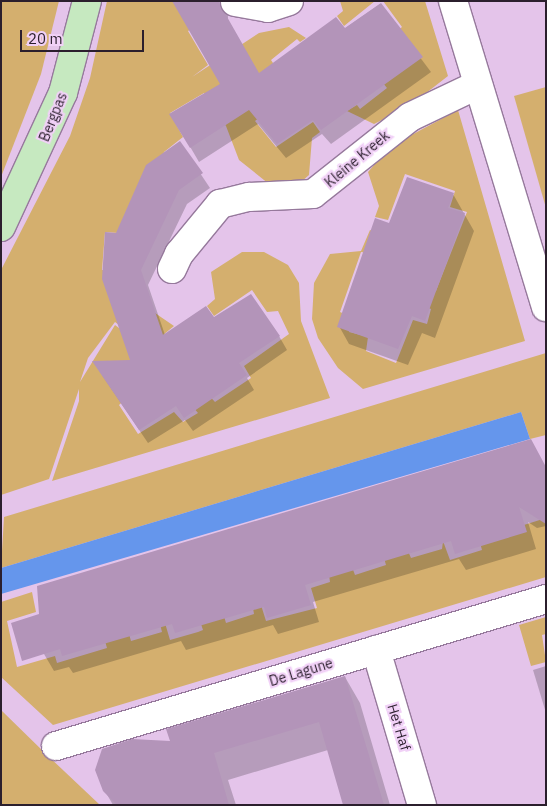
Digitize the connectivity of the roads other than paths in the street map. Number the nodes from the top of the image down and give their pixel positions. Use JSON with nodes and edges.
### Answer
{"nodes":[{"id":1,"x":87,"y":1,"type":"edge"},
{"id":2,"x":289,"y":1,"type":"edge"},
{"id":3,"x":453,"y":1,"type":"edge"},
{"id":4,"x":235,"y":2,"type":"edge"},
{"id":5,"x":477,"y":85,"type":"junction"},
{"id":6,"x":1,"y":227,"type":"edge"},
{"id":7,"x":172,"y":269,"type":"dead end"},
{"id":8,"x":546,"y":307,"type":"edge"},
{"id":9,"x":546,"y":599,"type":"edge"},
{"id":10,"x":376,"y":650,"type":"junction"},
{"id":11,"x":56,"y":746,"type":"dead end"},
{"id":12,"x":422,"y":805,"type":"edge"}],
"edges":[{"from":1,"to":6,"type":"main road","name":"Bergpas"},
{"from":2,"to":4,"type":"street"},
{"from":3,"to":5,"type":"street"},
{"from":5,"to":7,"type":"street","name":"Kleine Kreek"},
{"from":5,"to":8,"type":"street"},
{"from":9,"to":10,"type":"street","name":"De Lagune"},
{"from":10,"to":11,"type":"street","name":"De Lagune"},
{"from":10,"to":12,"type":"street","name":"Het Haf"}]}
